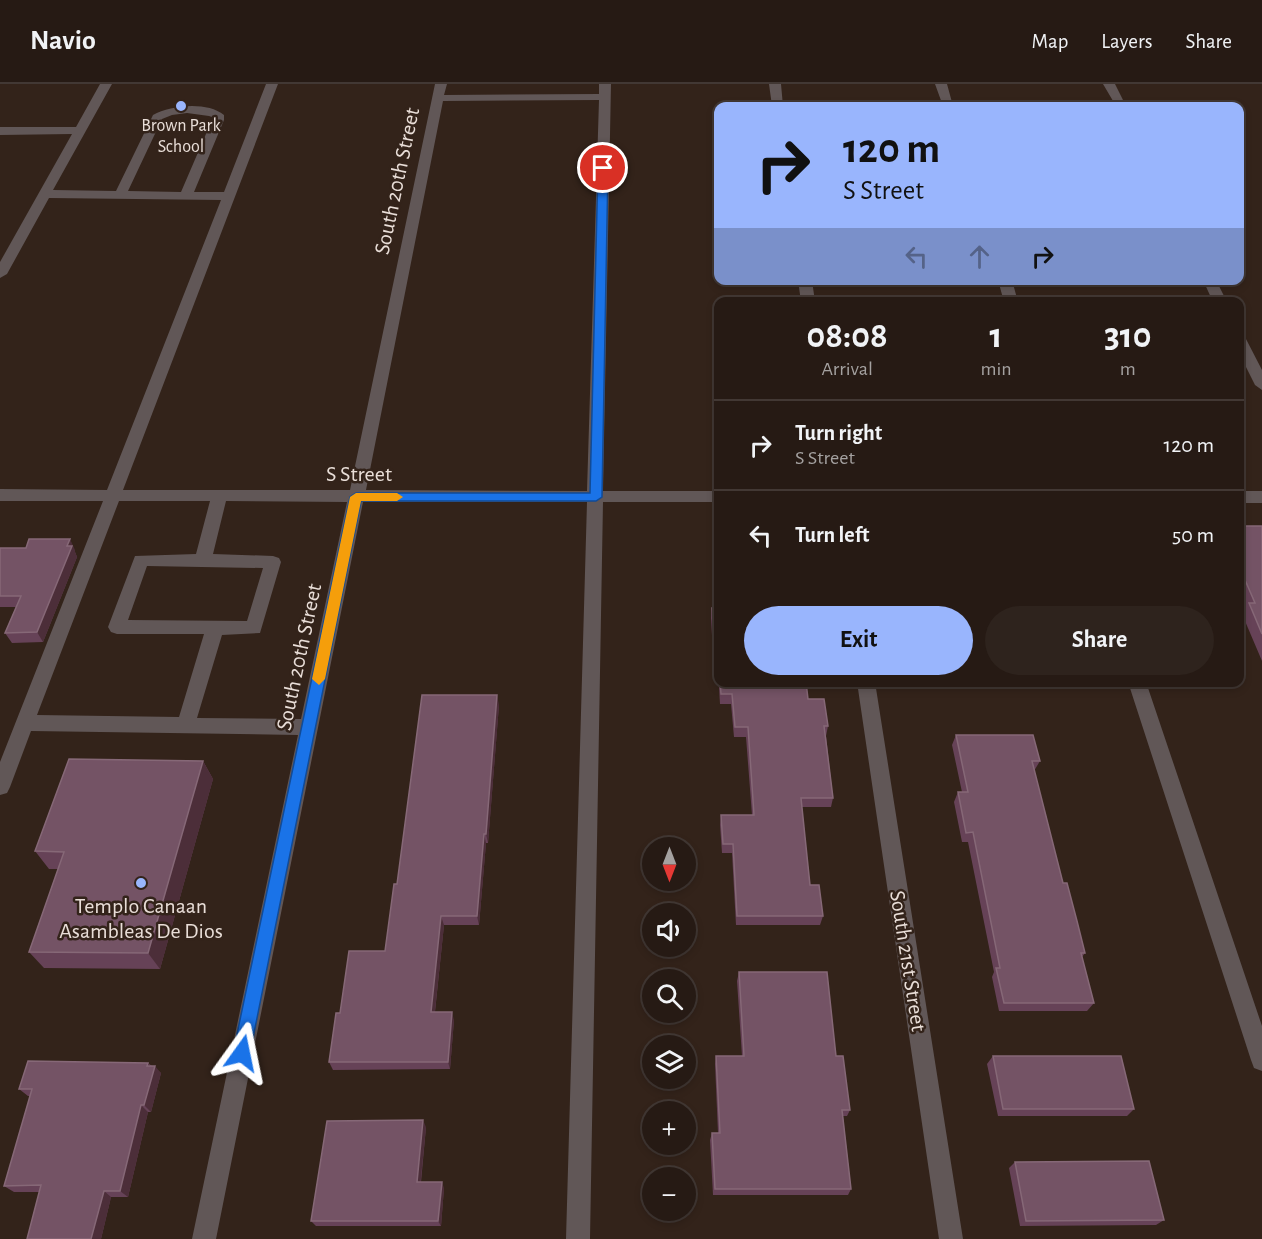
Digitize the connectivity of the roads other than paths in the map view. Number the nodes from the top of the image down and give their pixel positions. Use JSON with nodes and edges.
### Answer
{"nodes":[{"id":1,"x":106,"y":84,"type":"edge"},
{"id":2,"x":272,"y":84,"type":"edge"},
{"id":3,"x":775,"y":84,"type":"edge"},
{"id":4,"x":941,"y":84,"type":"edge"},
{"id":5,"x":1109,"y":84,"type":"edge"},
{"id":6,"x":439,"y":91,"type":"edge"},
{"id":7,"x":605,"y":91,"type":"edge"},
{"id":8,"x":777,"y":102,"type":"edge"},
{"id":9,"x":947,"y":102,"type":"edge"},
{"id":10,"x":1119,"y":102,"type":"edge"},
{"id":11,"x":0,"y":130,"type":"edge"},
{"id":12,"x":80,"y":130,"type":"junction"},
{"id":13,"x":45,"y":194,"type":"junction"},
{"id":14,"x":120,"y":195,"type":"junction"},
{"id":15,"x":186,"y":195,"type":"junction"},
{"id":16,"x":229,"y":196,"type":"junction"},
{"id":17,"x":0,"y":274,"type":"edge"},
{"id":18,"x":1244,"y":349,"type":"edge"},
{"id":19,"x":1262,"y":385,"type":"edge"},
{"id":20,"x":0,"y":495,"type":"edge"},
{"id":21,"x":112,"y":496,"type":"junction"},
{"id":22,"x":219,"y":497,"type":"junction"},
{"id":23,"x":356,"y":497,"type":"junction"},
{"id":24,"x":596,"y":497,"type":"junction"},
{"id":25,"x":714,"y":497,"type":"edge"},
{"id":26,"x":1244,"y":497,"type":"edge"},
{"id":27,"x":1262,"y":497,"type":"edge"},
{"id":28,"x":203,"y":560,"type":"junction"},
{"id":29,"x":215,"y":627,"type":"junction"},
{"id":30,"x":867,"y":687,"type":"edge"},
{"id":31,"x":1139,"y":687,"type":"edge"},
{"id":32,"x":25,"y":723,"type":"junction"},
{"id":33,"x":186,"y":725,"type":"junction"},
{"id":34,"x":309,"y":727,"type":"junction"},
{"id":35,"x":0,"y":787,"type":"edge"},
{"id":36,"x":1262,"y":1060,"type":"edge"},
{"id":37,"x":204,"y":1239,"type":"edge"},
{"id":38,"x":578,"y":1239,"type":"edge"},
{"id":39,"x":951,"y":1239,"type":"edge"}],
"edges":[{"from":1,"to":12,"type":"street"},
{"from":2,"to":16,"type":"street"},
{"from":3,"to":8,"type":"street"},
{"from":4,"to":9,"type":"street"},
{"from":5,"to":10,"type":"street"},
{"from":6,"to":7,"type":"street"},
{"from":6,"to":23,"type":"street","name":"South 20th Street"},
{"from":7,"to":24,"type":"street"},
{"from":11,"to":12,"type":"street"},
{"from":12,"to":13,"type":"street"},
{"from":13,"to":14,"type":"street"},
{"from":13,"to":17,"type":"street"},
{"from":14,"to":15,"type":"street"},
{"from":14,"to":15,"type":"street"},
{"from":15,"to":16,"type":"street"},
{"from":16,"to":21,"type":"street"},
{"from":18,"to":19,"type":"street"},
{"from":20,"to":21,"type":"street","name":"S Street"},
{"from":21,"to":22,"type":"street","name":"S Street"},
{"from":21,"to":32,"type":"street"},
{"from":22,"to":23,"type":"street","name":"S Street"},
{"from":22,"to":28,"type":"street"},
{"from":23,"to":24,"type":"street","name":"S Street"},
{"from":23,"to":34,"type":"street","name":"South 20th Street"},
{"from":24,"to":25,"type":"street","name":"S Street"},
{"from":24,"to":38,"type":"street"},
{"from":26,"to":27,"type":"street"},
{"from":28,"to":29,"type":"street"},
{"from":28,"to":29,"type":"street"},
{"from":29,"to":33,"type":"street"},
{"from":30,"to":39,"type":"street","name":"South 21st Street"},
{"from":31,"to":36,"type":"street"},
{"from":32,"to":33,"type":"street"},
{"from":32,"to":35,"type":"street"},
{"from":33,"to":34,"type":"street"},
{"from":34,"to":37,"type":"street","name":"South 20th Street"}]}
